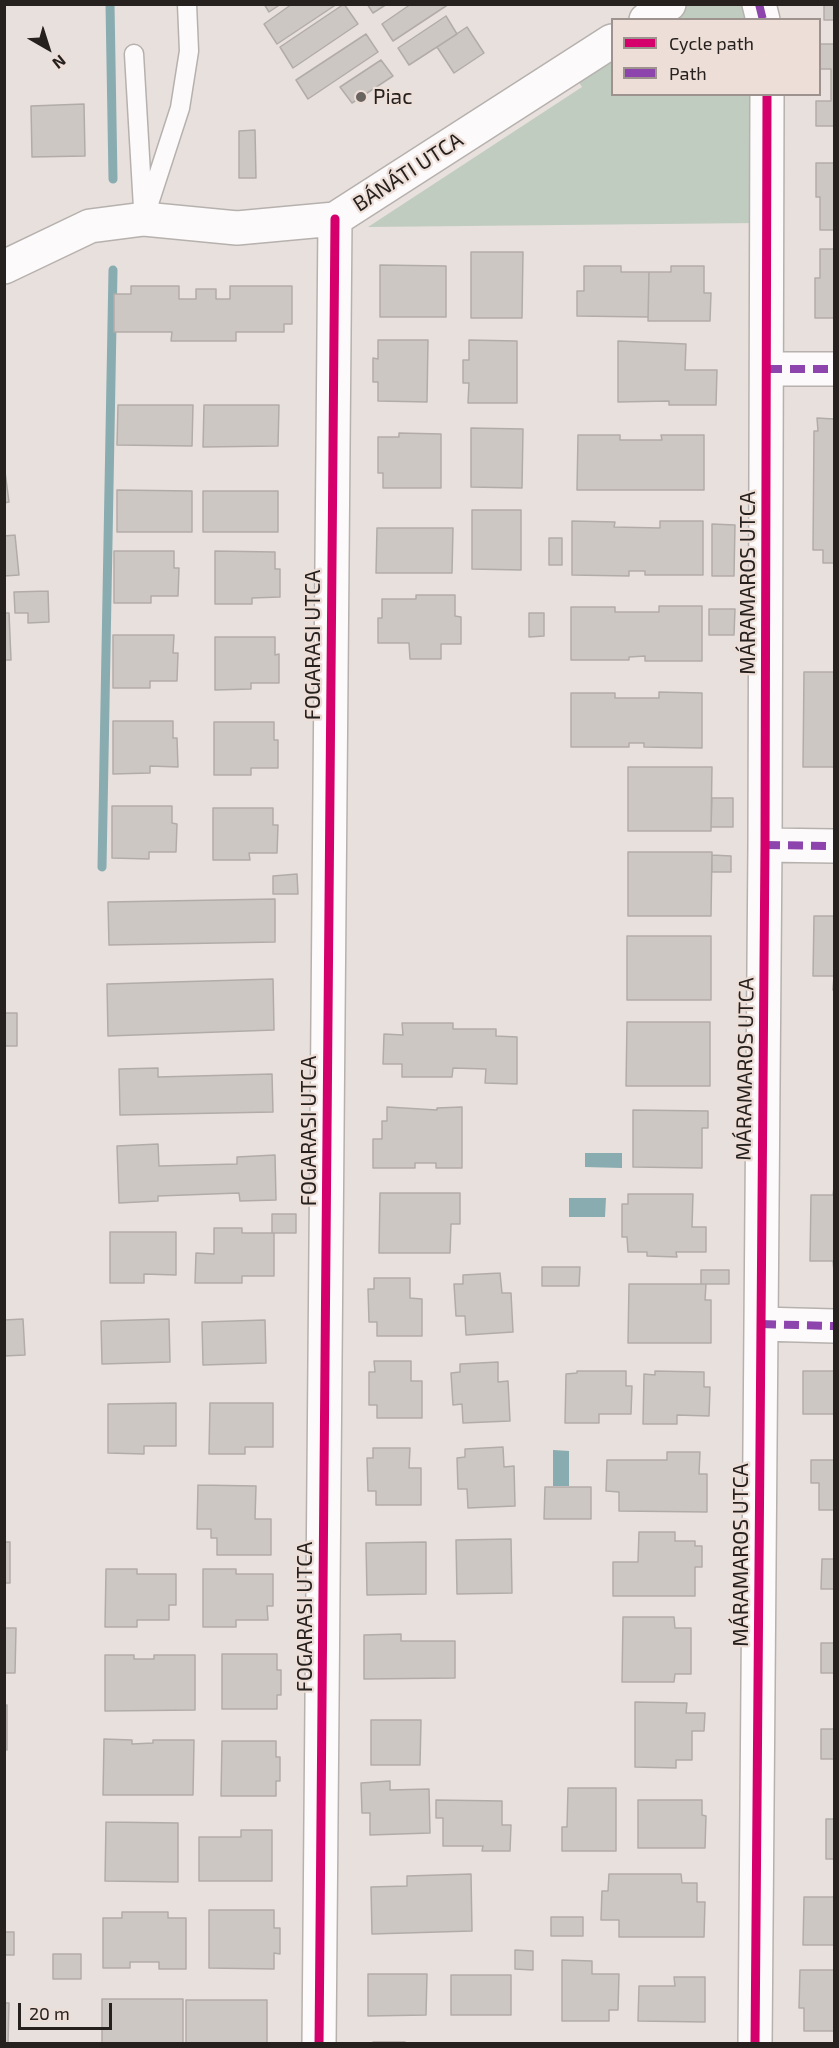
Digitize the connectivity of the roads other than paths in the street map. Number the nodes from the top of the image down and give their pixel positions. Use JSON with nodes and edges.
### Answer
{"nodes":[{"id":1,"x":187,"y":4,"type":"edge"},
{"id":2,"x":669,"y":4,"type":"edge"},
{"id":3,"x":649,"y":18,"type":"edge"},
{"id":4,"x":611,"y":42,"type":"edge"},
{"id":5,"x":134,"y":54,"type":"dead end"},
{"id":6,"x":767,"y":96,"type":"edge"},
{"id":7,"x":144,"y":219,"type":"junction"},
{"id":8,"x":335,"y":219,"type":"junction"},
{"id":9,"x":4,"y":267,"type":"edge"},
{"id":10,"x":767,"y":369,"type":"junction"},
{"id":11,"x":834,"y":369,"type":"edge"},
{"id":12,"x":765,"y":845,"type":"junction"},
{"id":13,"x":834,"y":846,"type":"edge"},
{"id":14,"x":761,"y":1324,"type":"junction"},
{"id":15,"x":834,"y":1326,"type":"edge"},
{"id":16,"x":319,"y":2043,"type":"edge"},
{"id":17,"x":755,"y":2043,"type":"edge"}],
"edges":[{"from":1,"to":7,"type":"lane"},
{"from":2,"to":3,"type":"street"},
{"from":4,"to":8,"type":"street","name":"BÁNÁTI UTCA"},
{"from":5,"to":7,"type":"lane"},
{"from":6,"to":10,"type":"street","name":"MÁRAMAROS UTCA"},
{"from":7,"to":8,"type":"street","name":"BÁNÁTI UTCA"},
{"from":7,"to":9,"type":"street","name":"BÁNÁTI UTCA"},
{"from":8,"to":16,"type":"street","name":"FOGARASI UTCA"},
{"from":10,"to":11,"type":"street"},
{"from":10,"to":12,"type":"street","name":"MÁRAMAROS UTCA"},
{"from":12,"to":13,"type":"street"},
{"from":12,"to":14,"type":"street","name":"MÁRAMAROS UTCA"},
{"from":14,"to":15,"type":"street"},
{"from":14,"to":17,"type":"street","name":"MÁRAMAROS UTCA"}]}
